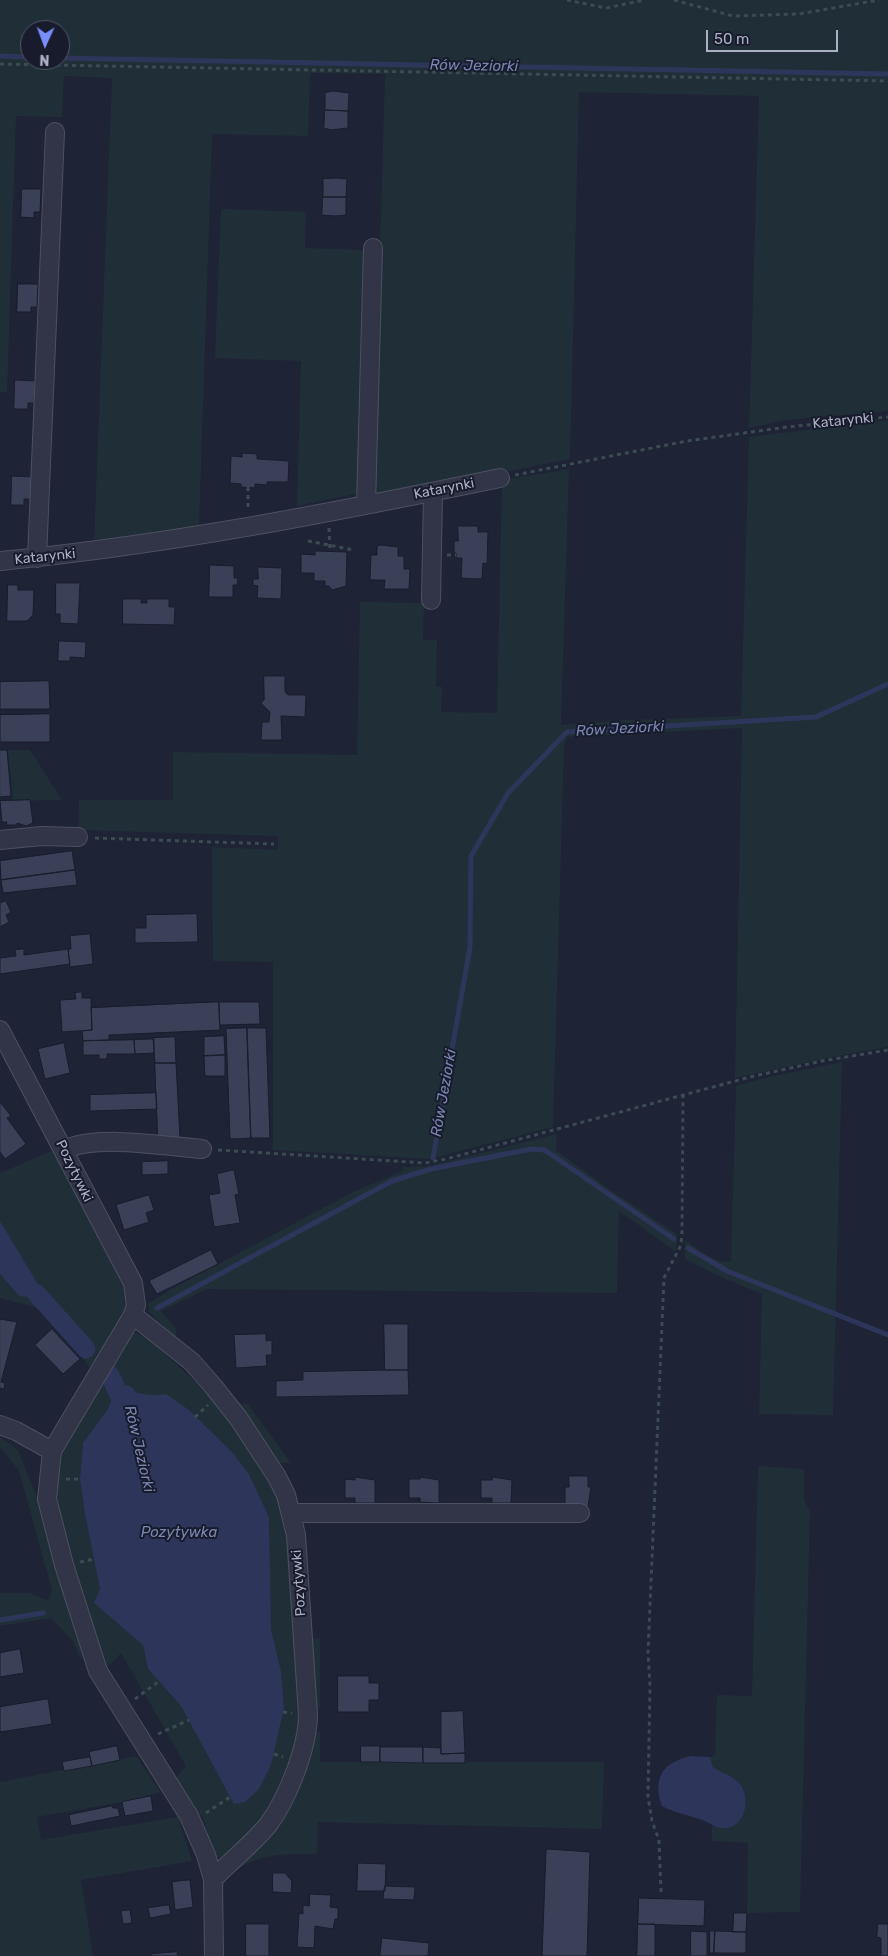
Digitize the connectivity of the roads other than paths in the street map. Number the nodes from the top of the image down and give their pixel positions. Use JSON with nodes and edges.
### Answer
{"nodes":[{"id":1,"x":55,"y":132,"type":"dead end"},
{"id":2,"x":373,"y":248,"type":"dead end"},
{"id":3,"x":500,"y":478,"type":"road end"},
{"id":4,"x":432,"y":492,"type":"junction"},
{"id":5,"x":366,"y":505,"type":"junction"},
{"id":6,"x":37,"y":558,"type":"junction"},
{"id":7,"x":0,"y":561,"type":"edge"},
{"id":8,"x":431,"y":600,"type":"dead end"},
{"id":9,"x":78,"y":837,"type":"road end"},
{"id":10,"x":0,"y":840,"type":"edge"},
{"id":11,"x":0,"y":1030,"type":"edge"},
{"id":12,"x":202,"y":1149,"type":"road end"},
{"id":13,"x":64,"y":1150,"type":"junction"},
{"id":14,"x":133,"y":1315,"type":"junction"},
{"id":15,"x":0,"y":1425,"type":"edge"},
{"id":16,"x":52,"y":1451,"type":"junction"},
{"id":17,"x":292,"y":1513,"type":"junction"},
{"id":18,"x":580,"y":1513,"type":"dead end"},
{"id":19,"x":213,"y":1879,"type":"junction"},
{"id":20,"x":214,"y":1956,"type":"edge"}],
"edges":[{"from":1,"to":6,"type":"street"},
{"from":2,"to":5,"type":"street"},
{"from":3,"to":4,"type":"street","name":"Katarynki"},
{"from":4,"to":5,"type":"street","name":"Katarynki"},
{"from":4,"to":8,"type":"street"},
{"from":5,"to":6,"type":"street","name":"Katarynki"},
{"from":6,"to":7,"type":"street","name":"Katarynki"},
{"from":9,"to":10,"type":"street"},
{"from":11,"to":13,"type":"street","name":"Pozytywki"},
{"from":12,"to":13,"type":"street"},
{"from":13,"to":14,"type":"street","name":"Pozytywki"},
{"from":14,"to":16,"type":"street","name":"Pozytywki"},
{"from":14,"to":17,"type":"street","name":"Pozytywki"},
{"from":15,"to":16,"type":"street"},
{"from":16,"to":19,"type":"street","name":"Pozytywki"},
{"from":17,"to":18,"type":"street"},
{"from":17,"to":19,"type":"street","name":"Pozytywki"},
{"from":19,"to":20,"type":"street","name":"Pozytywki"}]}
